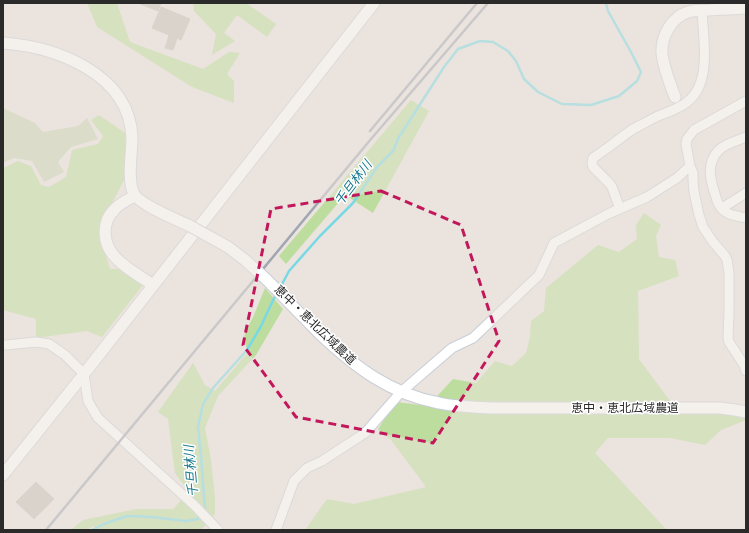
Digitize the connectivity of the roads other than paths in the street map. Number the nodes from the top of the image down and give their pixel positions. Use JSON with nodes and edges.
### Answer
{"nodes":[{"id":1,"x":374,"y":3,"type":"edge"},
{"id":2,"x":746,"y":8,"type":"edge"},
{"id":3,"x":702,"y":10,"type":"junction"},
{"id":4,"x":3,"y":43,"type":"edge"},
{"id":5,"x":674,"y":97,"type":"dead end"},
{"id":6,"x":746,"y":100,"type":"edge"},
{"id":7,"x":746,"y":137,"type":"edge"},
{"id":8,"x":690,"y":166,"type":"junction"},
{"id":9,"x":746,"y":193,"type":"edge"},
{"id":10,"x":134,"y":196,"type":"junction"},
{"id":11,"x":722,"y":208,"type":"junction"},
{"id":12,"x":620,"y":209,"type":"junction"},
{"id":13,"x":746,"y":218,"type":"edge"},
{"id":14,"x":153,"y":284,"type":"junction"},
{"id":15,"x":3,"y":345,"type":"edge"},
{"id":16,"x":746,"y":371,"type":"edge"},
{"id":17,"x":84,"y":374,"type":"junction"},
{"id":18,"x":401,"y":392,"type":"junction"},
{"id":19,"x":746,"y":412,"type":"edge"},
{"id":20,"x":3,"y":475,"type":"edge"},
{"id":21,"x":218,"y":530,"type":"edge"},
{"id":22,"x":276,"y":530,"type":"edge"}],
"edges":[{"from":1,"to":14,"type":"street"},
{"from":2,"to":3,"type":"street"},
{"from":3,"to":5,"type":"street"},
{"from":3,"to":12,"type":"street"},
{"from":4,"to":10,"type":"street"},
{"from":6,"to":8,"type":"street"},
{"from":7,"to":11,"type":"street"},
{"from":8,"to":12,"type":"street"},
{"from":8,"to":16,"type":"street"},
{"from":9,"to":11,"type":"street"},
{"from":10,"to":14,"type":"street"},
{"from":10,"to":18,"type":"street","name":"恵中・恵北広域農道","bridge":true},
{"from":11,"to":13,"type":"street"},
{"from":12,"to":18,"type":"street"},
{"from":14,"to":17,"type":"street"},
{"from":15,"to":17,"type":"street"},
{"from":17,"to":20,"type":"street"},
{"from":17,"to":21,"type":"street"},
{"from":18,"to":19,"type":"street","name":"恵中・恵北広域農道"},
{"from":18,"to":22,"type":"street"}]}
